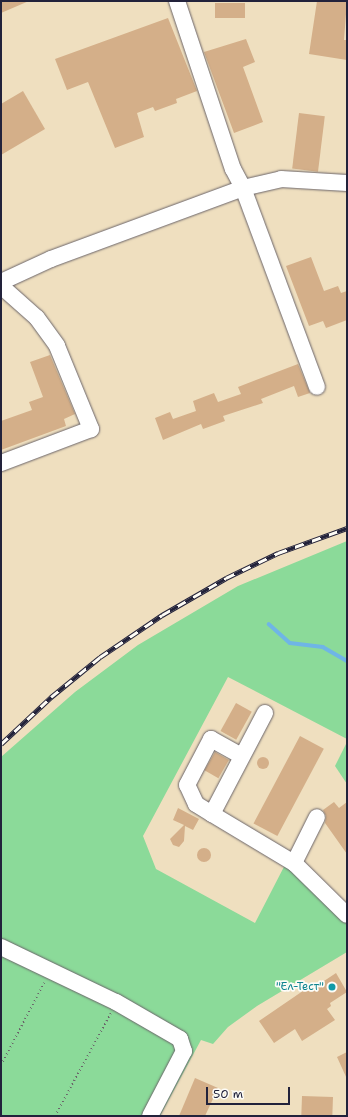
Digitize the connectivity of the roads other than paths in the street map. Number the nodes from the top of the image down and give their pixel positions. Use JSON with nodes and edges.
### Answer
{"nodes":[{"id":1,"x":176,"y":1,"type":"edge"},
{"id":2,"x":347,"y":183,"type":"edge"},
{"id":3,"x":243,"y":188,"type":"junction"},
{"id":4,"x":1,"y":282,"type":"edge"},
{"id":5,"x":1,"y":286,"type":"edge"},
{"id":6,"x":317,"y":387,"type":"dead end"},
{"id":7,"x":1,"y":463,"type":"edge"},
{"id":8,"x":265,"y":713,"type":"dead end"},
{"id":9,"x":242,"y":756,"type":"junction"},
{"id":10,"x":212,"y":814,"type":"junction"},
{"id":11,"x":317,"y":817,"type":"dead end"},
{"id":12,"x":294,"y":863,"type":"junction"},
{"id":13,"x":347,"y":915,"type":"edge"},
{"id":14,"x":1,"y":947,"type":"edge"},
{"id":15,"x":150,"y":1116,"type":"edge"}],
"edges":[{"from":1,"to":3,"type":"lane"},
{"from":2,"to":3,"type":"lane"},
{"from":3,"to":4,"type":"lane"},
{"from":3,"to":6,"type":"lane"},
{"from":5,"to":7,"type":"lane"},
{"from":8,"to":9,"type":"lane"},
{"from":9,"to":10,"type":"lane"},
{"from":9,"to":10,"type":"lane"},
{"from":10,"to":12,"type":"lane"},
{"from":11,"to":12,"type":"lane"},
{"from":12,"to":13,"type":"lane"},
{"from":14,"to":15,"type":"lane"}]}
